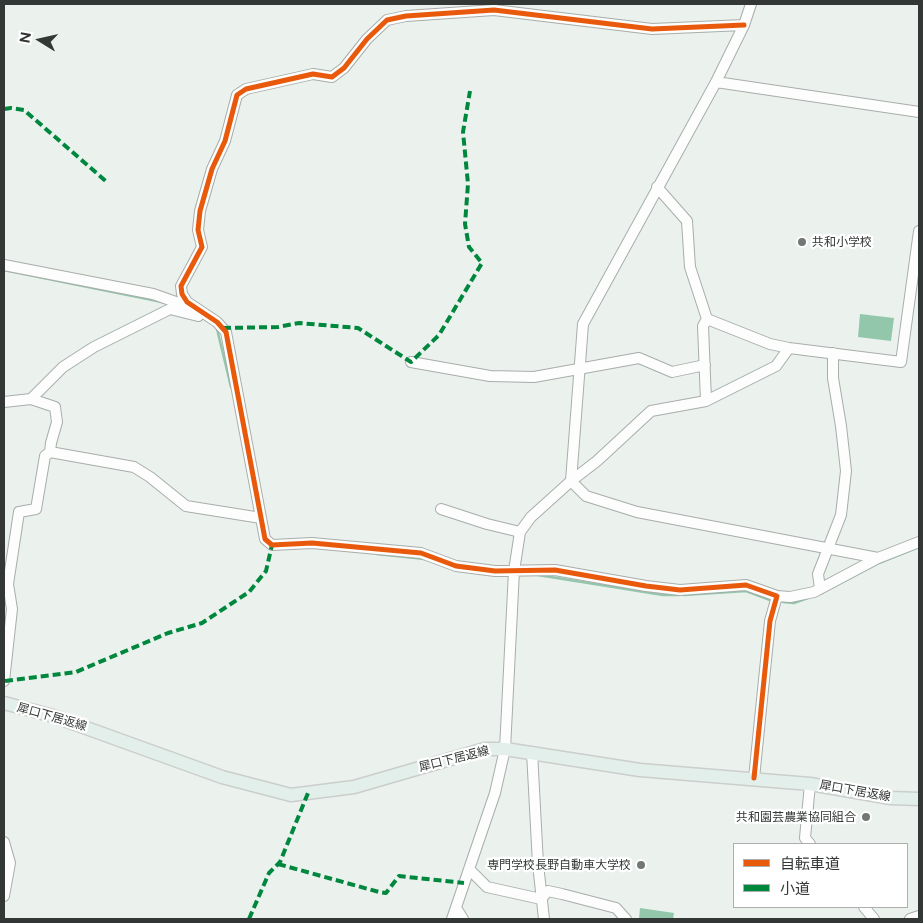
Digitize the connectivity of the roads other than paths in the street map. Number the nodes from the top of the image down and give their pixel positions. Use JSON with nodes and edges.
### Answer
{"nodes":[{"id":1,"x":751,"y":4,"type":"edge"},
{"id":2,"x":744,"y":25,"type":"junction"},
{"id":3,"x":716,"y":82,"type":"junction"},
{"id":4,"x":919,"y":112,"type":"edge"},
{"id":5,"x":657,"y":187,"type":"junction"},
{"id":6,"x":919,"y":230,"type":"edge"},
{"id":7,"x":919,"y":236,"type":"edge"},
{"id":8,"x":4,"y":265,"type":"edge"},
{"id":9,"x":200,"y":310,"type":"junction"},
{"id":10,"x":706,"y":318,"type":"junction"},
{"id":11,"x":789,"y":348,"type":"junction"},
{"id":12,"x":833,"y":354,"type":"junction"},
{"id":13,"x":411,"y":362,"type":"dead end"},
{"id":14,"x":704,"y":364,"type":"junction"},
{"id":15,"x":580,"y":370,"type":"junction"},
{"id":16,"x":31,"y":399,"type":"junction"},
{"id":17,"x":706,"y":401,"type":"junction"},
{"id":18,"x":4,"y":402,"type":"edge"},
{"id":19,"x":50,"y":452,"type":"junction"},
{"id":20,"x":571,"y":481,"type":"junction"},
{"id":21,"x":441,"y":509,"type":"dead end"},
{"id":22,"x":257,"y":518,"type":"junction"},
{"id":23,"x":520,"y":532,"type":"junction"},
{"id":24,"x":919,"y":542,"type":"edge"},
{"id":25,"x":829,"y":548,"type":"junction"},
{"id":26,"x":878,"y":558,"type":"junction"},
{"id":27,"x":514,"y":571,"type":"junction"},
{"id":28,"x":820,"y":589,"type":"junction"},
{"id":29,"x":777,"y":596,"type":"junction"},
{"id":30,"x":4,"y":681,"type":"edge"},
{"id":31,"x":4,"y":704,"type":"edge"},
{"id":32,"x":505,"y":749,"type":"junction"},
{"id":33,"x":532,"y":752,"type":"junction"},
{"id":34,"x":754,"y":778,"type":"junction"},
{"id":35,"x":810,"y":784,"type":"junction"},
{"id":36,"x":919,"y":799,"type":"edge"},
{"id":37,"x":4,"y":842,"type":"edge"},
{"id":38,"x":809,"y":843,"type":"edge"},
{"id":39,"x":469,"y":869,"type":"junction"},
{"id":40,"x":4,"y":896,"type":"edge"},
{"id":41,"x":541,"y":899,"type":"junction"},
{"id":42,"x":456,"y":908,"type":"junction"},
{"id":43,"x":865,"y":908,"type":"edge"},
{"id":44,"x":919,"y":916,"type":"edge"},
{"id":45,"x":452,"y":919,"type":"edge"},
{"id":46,"x":463,"y":919,"type":"edge"},
{"id":47,"x":544,"y":919,"type":"edge"},
{"id":48,"x":626,"y":919,"type":"edge"},
{"id":49,"x":874,"y":919,"type":"edge"},
{"id":50,"x":910,"y":919,"type":"edge"}],
"edges":[{"from":1,"to":2,"type":"street"},
{"from":2,"to":3,"type":"street"},
{"from":2,"to":9,"type":"street"},
{"from":3,"to":4,"type":"street"},
{"from":3,"to":5,"type":"street"},
{"from":5,"to":10,"type":"street"},
{"from":5,"to":15,"type":"street"},
{"from":6,"to":7,"type":"street"},
{"from":7,"to":12,"type":"street"},
{"from":8,"to":9,"type":"street"},
{"from":9,"to":16,"type":"street"},
{"from":9,"to":22,"type":"street"},
{"from":10,"to":11,"type":"street"},
{"from":10,"to":14,"type":"street"},
{"from":11,"to":12,"type":"street"},
{"from":11,"to":17,"type":"street"},
{"from":12,"to":25,"type":"street"},
{"from":13,"to":15,"type":"street"},
{"from":14,"to":15,"type":"street"},
{"from":14,"to":17,"type":"street"},
{"from":15,"to":20,"type":"street"},
{"from":16,"to":18,"type":"street"},
{"from":16,"to":19,"type":"street"},
{"from":17,"to":20,"type":"street"},
{"from":19,"to":22,"type":"street"},
{"from":19,"to":30,"type":"street"},
{"from":20,"to":23,"type":"street"},
{"from":20,"to":25,"type":"street"},
{"from":21,"to":23,"type":"street"},
{"from":22,"to":27,"type":"street"},
{"from":23,"to":27,"type":"street"},
{"from":24,"to":26,"type":"street"},
{"from":25,"to":26,"type":"street"},
{"from":25,"to":28,"type":"street"},
{"from":26,"to":28,"type":"street"},
{"from":27,"to":29,"type":"street"},
{"from":27,"to":32,"type":"street"},
{"from":28,"to":29,"type":"street"},
{"from":29,"to":34,"type":"street"},
{"from":31,"to":32,"type":"main road","name":"犀口下居返線"},
{"from":32,"to":33,"type":"main road","name":"犀口下居返線"},
{"from":32,"to":39,"type":"street"},
{"from":33,"to":34,"type":"main road","name":"犀口下居返線"},
{"from":33,"to":41,"type":"street"},
{"from":34,"to":35,"type":"main road","name":"犀口下居返線"},
{"from":35,"to":36,"type":"main road","name":"犀口下居返線"},
{"from":35,"to":38,"type":"street"},
{"from":37,"to":40,"type":"street"},
{"from":39,"to":41,"type":"street"},
{"from":39,"to":42,"type":"street"},
{"from":41,"to":47,"type":"street"},
{"from":41,"to":48,"type":"street"},
{"from":42,"to":45,"type":"street"},
{"from":42,"to":46,"type":"street"},
{"from":43,"to":49,"type":"street"},
{"from":44,"to":50,"type":"street"}]}
